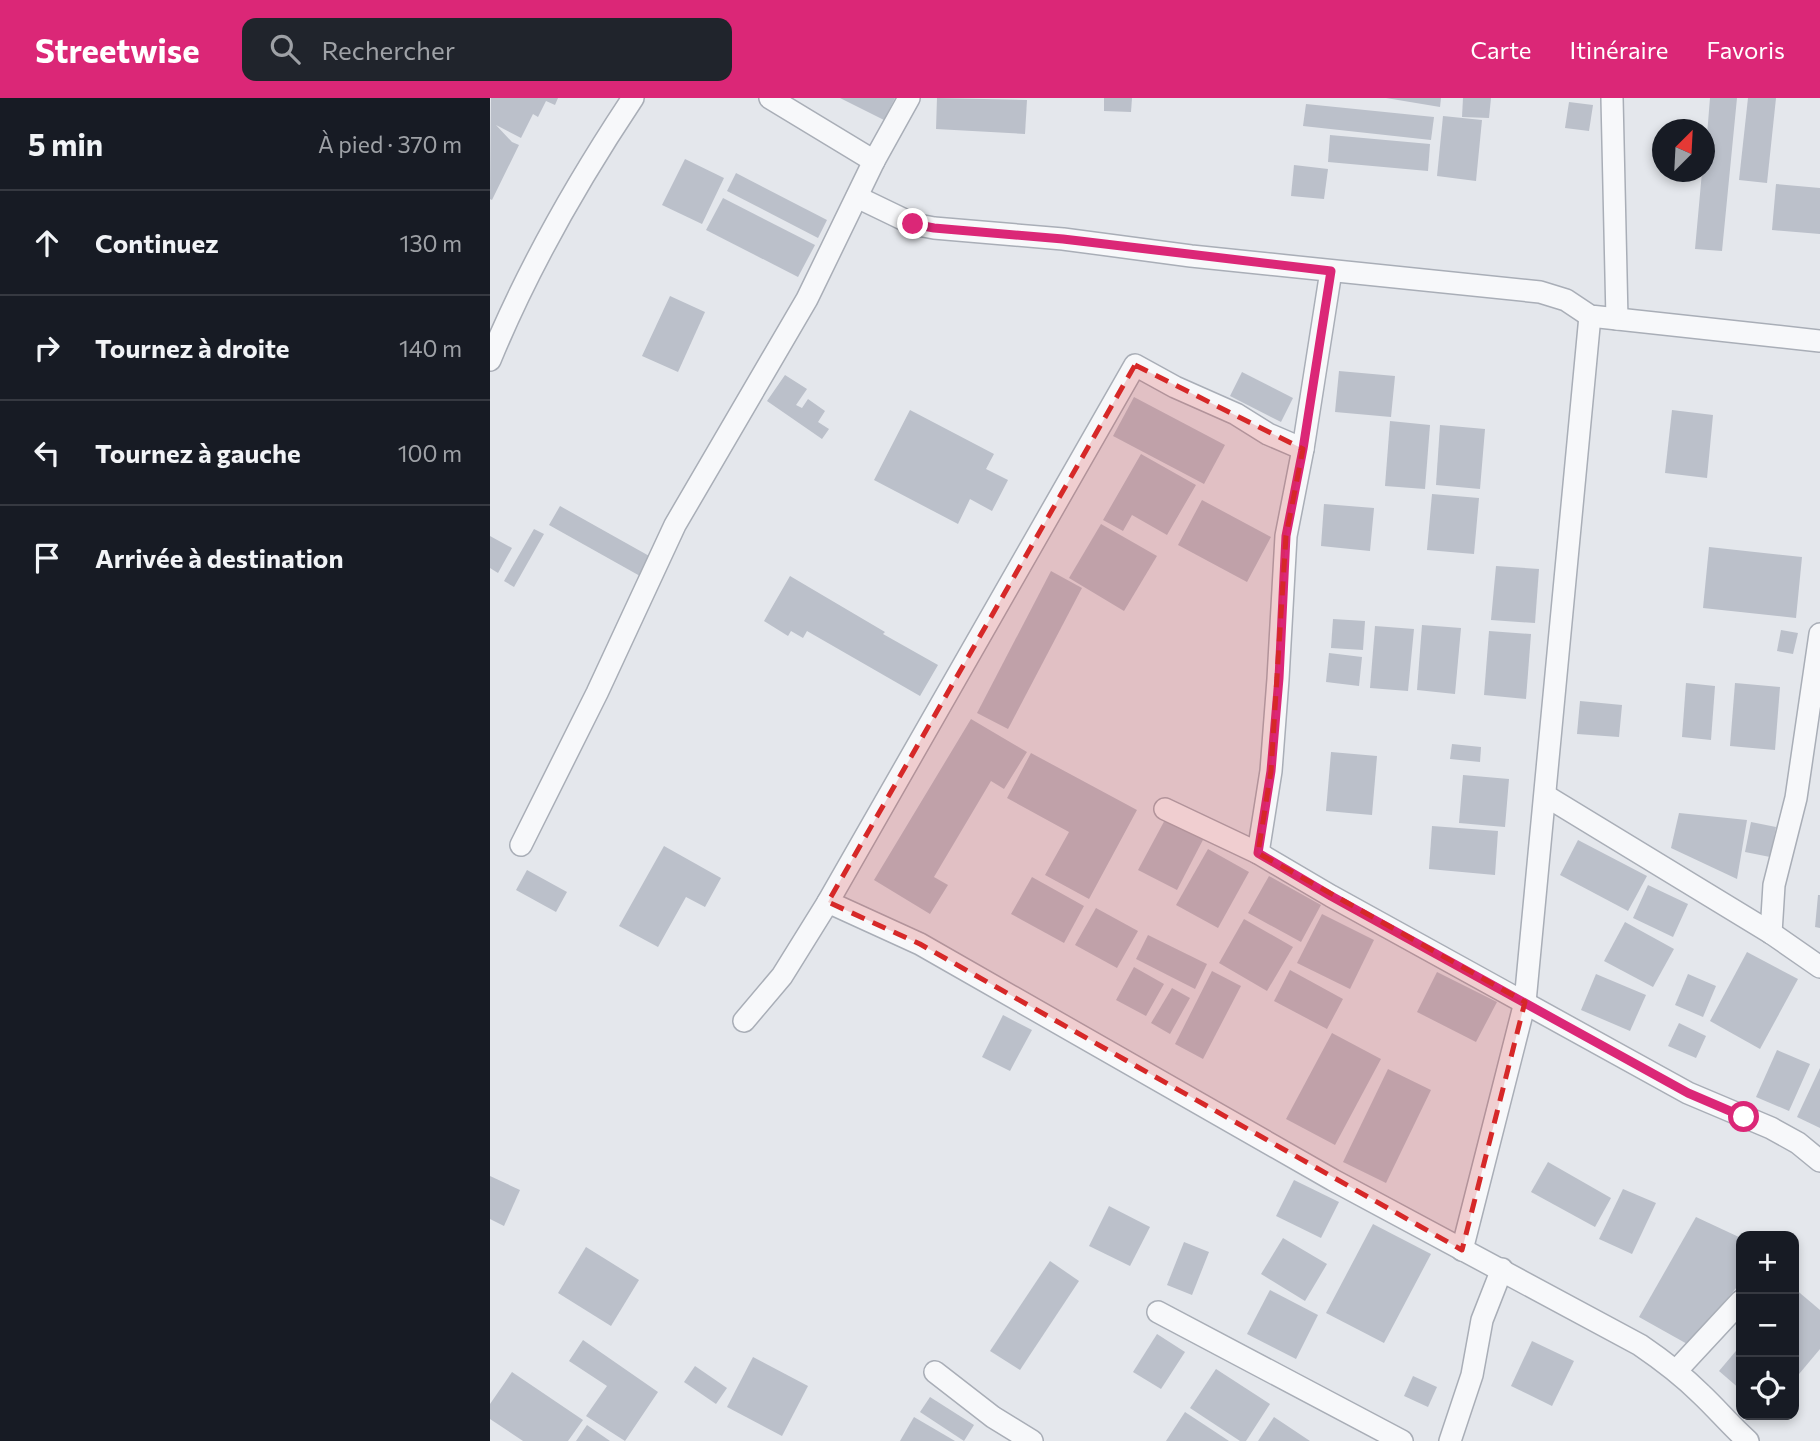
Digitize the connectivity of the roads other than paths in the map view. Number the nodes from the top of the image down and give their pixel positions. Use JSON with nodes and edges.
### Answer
{"nodes":[{"id":1,"x":633,"y":98,"type":"edge"},
{"id":2,"x":770,"y":98,"type":"edge"},
{"id":3,"x":909,"y":98,"type":"edge"},
{"id":4,"x":1612,"y":98,"type":"edge"},
{"id":5,"x":874,"y":161,"type":"junction"},
{"id":6,"x":857,"y":197,"type":"junction"},
{"id":7,"x":1331,"y":271,"type":"junction"},
{"id":8,"x":1590,"y":316,"type":"junction"},
{"id":9,"x":1617,"y":319,"type":"junction"},
{"id":10,"x":1820,"y":341,"type":"edge"},
{"id":11,"x":490,"y":360,"type":"edge"},
{"id":12,"x":1303,"y":449,"type":"junction"},
{"id":13,"x":1820,"y":634,"type":"edge"},
{"id":14,"x":1546,"y":796,"type":"junction"},
{"id":15,"x":1164,"y":809,"type":"dead end"},
{"id":16,"x":521,"y":845,"type":"dead end"},
{"id":17,"x":1258,"y":853,"type":"junction"},
{"id":18,"x":828,"y":902,"type":"junction"},
{"id":19,"x":1770,"y":933,"type":"junction"},
{"id":20,"x":1820,"y":967,"type":"edge"},
{"id":21,"x":1525,"y":1002,"type":"junction"},
{"id":22,"x":744,"y":1021,"type":"dead end"},
{"id":23,"x":1820,"y":1161,"type":"edge"},
{"id":24,"x":1462,"y":1250,"type":"junction"},
{"id":25,"x":1502,"y":1269,"type":"junction"},
{"id":26,"x":1736,"y":1306,"type":"edge"},
{"id":27,"x":1158,"y":1311,"type":"dead end"},
{"id":28,"x":1676,"y":1371,"type":"junction"},
{"id":29,"x":935,"y":1373,"type":"dead end"},
{"id":30,"x":1032,"y":1441,"type":"edge"},
{"id":31,"x":1402,"y":1441,"type":"edge"},
{"id":32,"x":1451,"y":1441,"type":"edge"},
{"id":33,"x":1748,"y":1441,"type":"edge"}],
"edges":[{"from":1,"to":11,"type":"street"},
{"from":2,"to":5,"type":"street"},
{"from":3,"to":5,"type":"street"},
{"from":4,"to":9,"type":"street"},
{"from":5,"to":6,"type":"street"},
{"from":6,"to":7,"type":"street"},
{"from":6,"to":16,"type":"street"},
{"from":7,"to":8,"type":"street"},
{"from":7,"to":12,"type":"street"},
{"from":8,"to":9,"type":"street"},
{"from":8,"to":14,"type":"street"},
{"from":9,"to":10,"type":"street"},
{"from":12,"to":17,"type":"street"},
{"from":12,"to":18,"type":"street"},
{"from":13,"to":19,"type":"street"},
{"from":14,"to":19,"type":"street"},
{"from":14,"to":21,"type":"street"},
{"from":15,"to":17,"type":"street"},
{"from":17,"to":21,"type":"street"},
{"from":18,"to":22,"type":"street"},
{"from":18,"to":24,"type":"street"},
{"from":19,"to":20,"type":"street"},
{"from":21,"to":23,"type":"street"},
{"from":21,"to":24,"type":"street"},
{"from":24,"to":25,"type":"street"},
{"from":25,"to":28,"type":"street"},
{"from":25,"to":32,"type":"street"},
{"from":26,"to":28,"type":"street"},
{"from":27,"to":31,"type":"street"},
{"from":28,"to":33,"type":"street"},
{"from":29,"to":30,"type":"street"}]}
